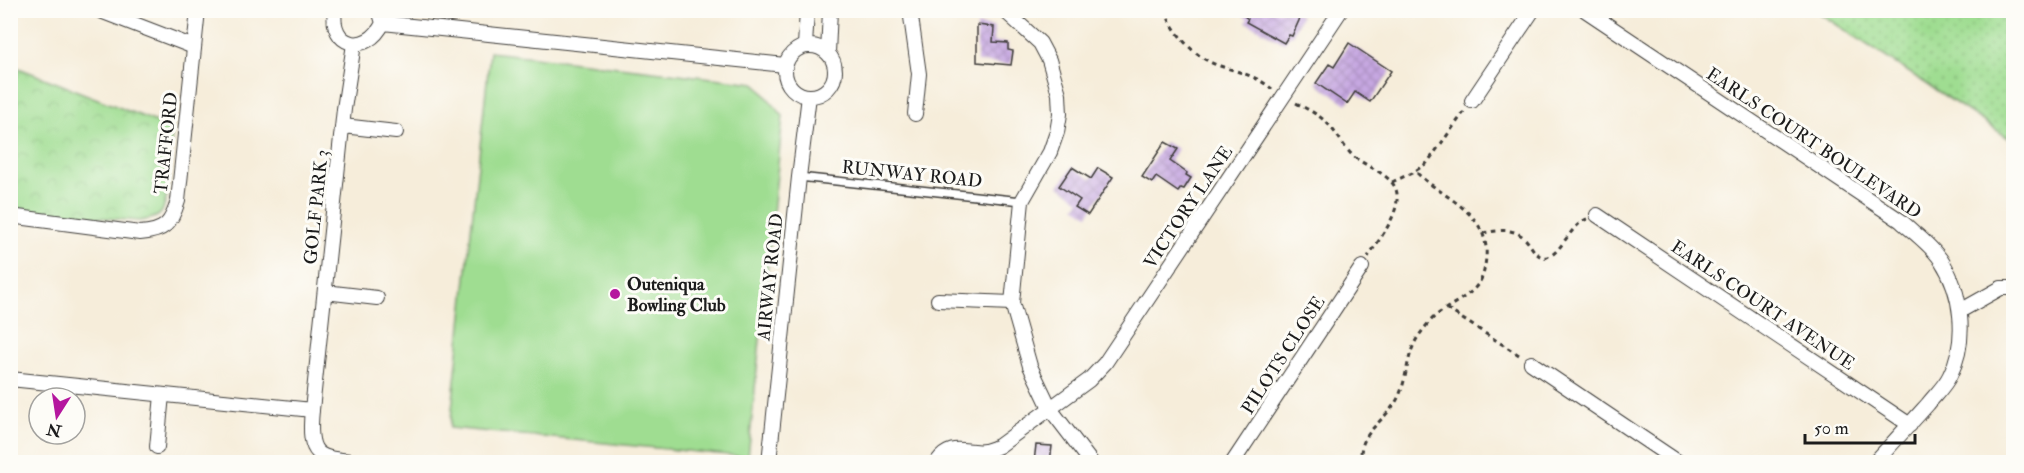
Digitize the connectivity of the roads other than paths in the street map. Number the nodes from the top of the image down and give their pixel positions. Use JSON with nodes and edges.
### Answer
{"nodes":[{"id":1,"x":98,"y":10,"type":"edge"},
{"id":2,"x":198,"y":10,"type":"edge"},
{"id":3,"x":335,"y":10,"type":"edge"},
{"id":4,"x":807,"y":10,"type":"edge"},
{"id":5,"x":830,"y":10,"type":"edge"},
{"id":6,"x":910,"y":10,"type":"edge"},
{"id":7,"x":1004,"y":10,"type":"edge"},
{"id":8,"x":1341,"y":10,"type":"edge"},
{"id":9,"x":1533,"y":10,"type":"edge"},
{"id":10,"x":1585,"y":10,"type":"edge"},
{"id":11,"x":381,"y":17,"type":"edge"},
{"id":12,"x":354,"y":44,"type":"junction"},
{"id":13,"x":194,"y":46,"type":"junction"},
{"id":14,"x":805,"y":46,"type":"junction"},
{"id":15,"x":828,"y":53,"type":"junction"},
{"id":16,"x":785,"y":65,"type":"junction"},
{"id":17,"x":809,"y":96,"type":"junction"},
{"id":18,"x":1472,"y":101,"type":"road end"},
{"id":19,"x":915,"y":114,"type":"dead end"},
{"id":20,"x":343,"y":126,"type":"junction"},
{"id":21,"x":396,"y":132,"type":"dead end"},
{"id":22,"x":799,"y":177,"type":"junction"},
{"id":23,"x":1022,"y":201,"type":"junction"},
{"id":24,"x":1597,"y":215,"type":"road end"},
{"id":25,"x":10,"y":216,"type":"edge"},
{"id":26,"x":1362,"y":267,"type":"road end"},
{"id":27,"x":2013,"y":288,"type":"edge"},
{"id":28,"x":325,"y":292,"type":"junction"},
{"id":29,"x":377,"y":298,"type":"dead end"},
{"id":30,"x":938,"y":300,"type":"dead end"},
{"id":31,"x":1012,"y":303,"type":"junction"},
{"id":32,"x":1959,"y":311,"type":"junction"},
{"id":33,"x":1531,"y":363,"type":"road end"},
{"id":34,"x":10,"y":379,"type":"edge"},
{"id":35,"x":162,"y":395,"type":"junction"},
{"id":36,"x":312,"y":410,"type":"junction"},
{"id":37,"x":1050,"y":410,"type":"junction"},
{"id":38,"x":1910,"y":425,"type":"junction"},
{"id":39,"x":157,"y":447,"type":"dead end"},
{"id":40,"x":363,"y":462,"type":"edge"},
{"id":41,"x":769,"y":462,"type":"edge"},
{"id":42,"x":937,"y":462,"type":"edge"},
{"id":43,"x":1091,"y":462,"type":"edge"},
{"id":44,"x":1233,"y":462,"type":"edge"},
{"id":45,"x":1678,"y":462,"type":"edge"},
{"id":46,"x":1875,"y":462,"type":"edge"}],
"edges":[{"from":1,"to":13,"type":"street"},
{"from":2,"to":13,"type":"street","name":"TRAFFORD"},
{"from":3,"to":12,"type":"street"},
{"from":4,"to":14,"type":"street"},
{"from":5,"to":15,"type":"street"},
{"from":6,"to":19,"type":"street"},
{"from":7,"to":23,"type":"street"},
{"from":8,"to":37,"type":"street","name":"VICTORY LANE"},
{"from":9,"to":18,"type":"street"},
{"from":10,"to":32,"type":"street","name":"EARLS COURT BOULEVARD"},
{"from":11,"to":12,"type":"street"},
{"from":11,"to":16,"type":"street"},
{"from":12,"to":20,"type":"street","name":"GOLF PARK 3"},
{"from":13,"to":25,"type":"street","name":"TRAFFORD"},
{"from":14,"to":15,"type":"street"},
{"from":14,"to":16,"type":"street"},
{"from":15,"to":17,"type":"street"},
{"from":16,"to":17,"type":"street"},
{"from":17,"to":22,"type":"street","name":"AIRWAY ROAD"},
{"from":20,"to":21,"type":"street","name":"GOLF PARK 3"},
{"from":20,"to":28,"type":"street","name":"GOLF PARK 3"},
{"from":22,"to":23,"type":"lane","name":"RUNWAY ROAD"},
{"from":22,"to":41,"type":"street","name":"AIRWAY ROAD"},
{"from":23,"to":31,"type":"street"},
{"from":24,"to":38,"type":"street","name":"EARLS COURT AVENUE"},
{"from":26,"to":44,"type":"street","name":"PILOTS CLOSE"},
{"from":27,"to":32,"type":"street"},
{"from":28,"to":29,"type":"street","name":"GOLF PARK 3"},
{"from":28,"to":36,"type":"street","name":"GOLF PARK 3"},
{"from":30,"to":31,"type":"street"},
{"from":31,"to":37,"type":"street"},
{"from":32,"to":38,"type":"street","name":"EARLS COURT BOULEVARD"},
{"from":33,"to":45,"type":"street"},
{"from":34,"to":35,"type":"street"},
{"from":35,"to":36,"type":"street"},
{"from":35,"to":39,"type":"street"},
{"from":36,"to":40,"type":"street","name":"GOLF PARK 3"},
{"from":37,"to":42,"type":"street","name":"VICTORY LANE"},
{"from":37,"to":43,"type":"street"},
{"from":38,"to":46,"type":"street","name":"EARLS COURT BOULEVARD"}]}
